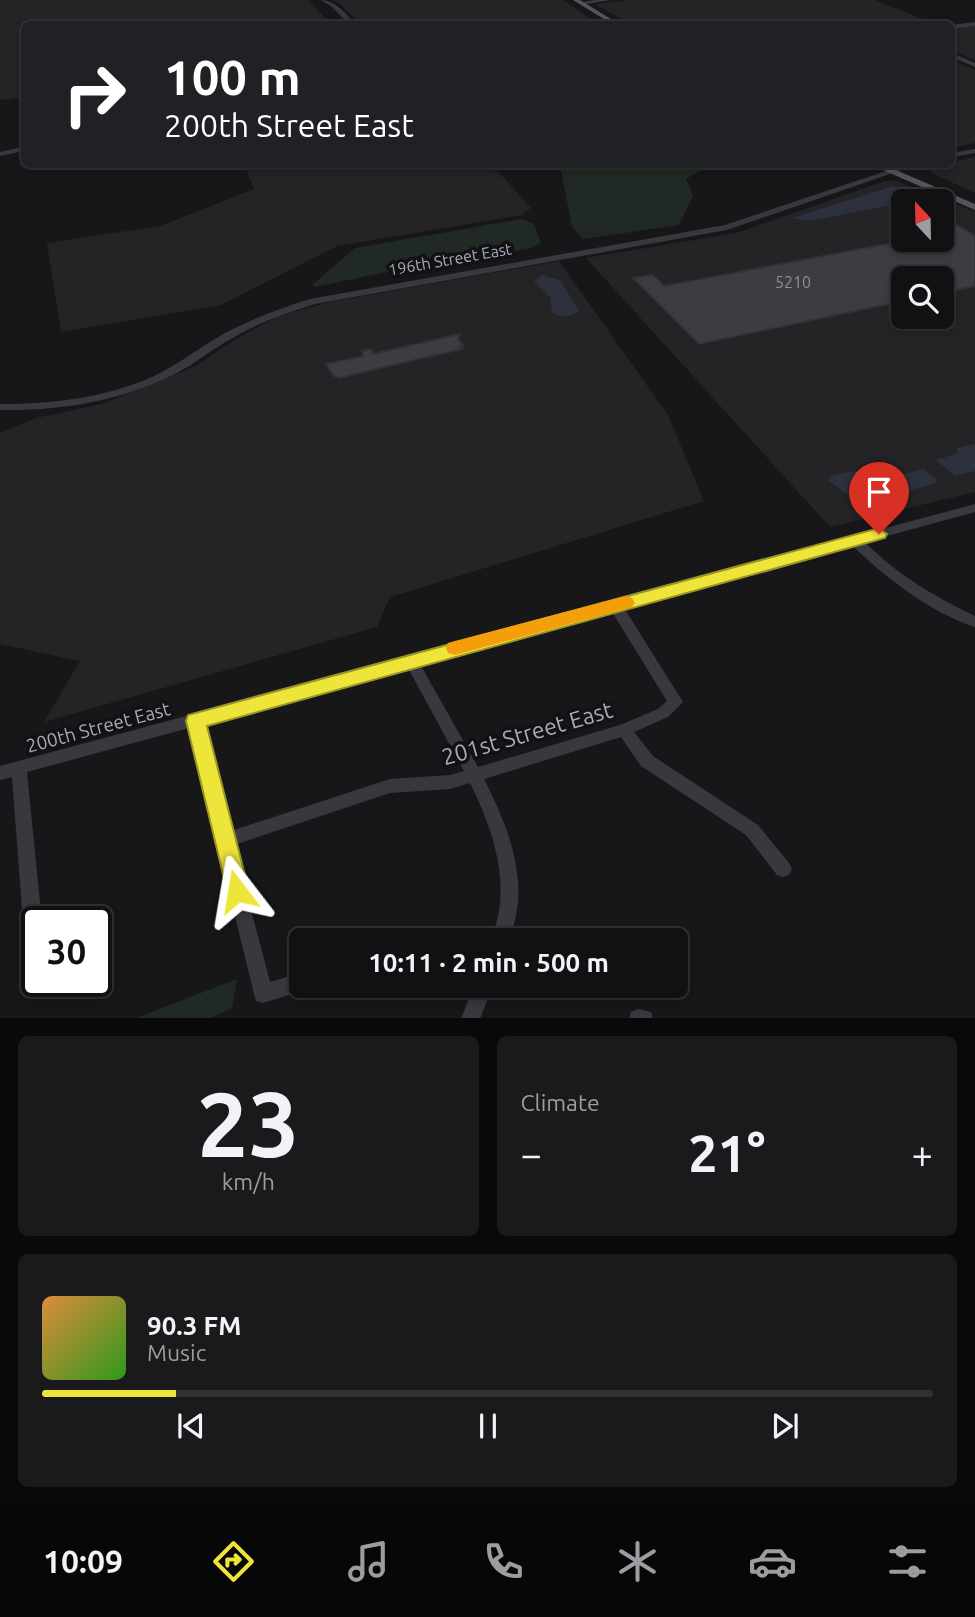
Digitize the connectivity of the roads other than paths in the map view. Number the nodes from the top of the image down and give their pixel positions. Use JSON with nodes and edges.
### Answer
{"nodes":[{"id":1,"x":323,"y":0,"type":"edge"},
{"id":2,"x":608,"y":0,"type":"edge"},
{"id":3,"x":578,"y":2,"type":"edge"},
{"id":4,"x":349,"y":21,"type":"edge"},
{"id":5,"x":612,"y":21,"type":"edge"},
{"id":6,"x":975,"y":24,"type":"edge"},
{"id":7,"x":955,"y":27,"type":"edge"},
{"id":8,"x":955,"y":56,"type":"edge"},
{"id":9,"x":975,"y":65,"type":"edge"},
{"id":10,"x":21,"y":150,"type":"edge"},
{"id":11,"x":975,"y":150,"type":"edge"},
{"id":12,"x":0,"y":154,"type":"edge"},
{"id":13,"x":955,"y":154,"type":"edge"},
{"id":14,"x":882,"y":168,"type":"edge"},
{"id":15,"x":904,"y":168,"type":"edge"},
{"id":16,"x":891,"y":172,"type":"junction"},
{"id":17,"x":975,"y":207,"type":"edge"},
{"id":18,"x":0,"y":407,"type":"edge"},
{"id":19,"x":975,"y":508,"type":"edge"},
{"id":20,"x":855,"y":540,"type":"junction"},
{"id":21,"x":616,"y":606,"type":"junction"},
{"id":22,"x":975,"y":622,"type":"edge"},
{"id":23,"x":411,"y":660,"type":"junction"},
{"id":24,"x":195,"y":721,"type":"junction"},
{"id":25,"x":624,"y":730,"type":"junction"},
{"id":26,"x":19,"y":768,"type":"junction"},
{"id":27,"x":0,"y":773,"type":"edge"},
{"id":28,"x":474,"y":774,"type":"junction"},
{"id":29,"x":225,"y":840,"type":"junction"},
{"id":30,"x":783,"y":869,"type":"dead end"},
{"id":31,"x":31,"y":906,"type":"edge"},
{"id":32,"x":503,"y":928,"type":"edge"},
{"id":33,"x":289,"y":986,"type":"edge"},
{"id":34,"x":263,"y":995,"type":"joint"},
{"id":35,"x":478,"y":998,"type":"edge"},
{"id":36,"x":470,"y":1018,"type":"edge"},
{"id":37,"x":639,"y":1018,"type":"edge"},
{"id":38,"x":644,"y":1018,"type":"edge"}],
"edges":[{"from":1,"to":4,"type":"street"},
{"from":2,"to":3,"type":"street"},
{"from":3,"to":5,"type":"main road"},
{"from":6,"to":7,"type":"street"},
{"from":8,"to":9,"type":"street"},
{"from":10,"to":12,"type":"street"},
{"from":11,"to":13,"type":"street"},
{"from":14,"to":16,"type":"main road"},
{"from":15,"to":16,"type":"street","name":"196th Street East"},
{"from":16,"to":17,"type":"main road"},
{"from":16,"to":18,"type":"street","name":"196th Street East"},
{"from":19,"to":20,"type":"street","name":"200th Street East"},
{"from":20,"to":21,"type":"street","name":"200th Street East"},
{"from":20,"to":22,"type":"street"},
{"from":21,"to":23,"type":"street","name":"200th Street East"},
{"from":21,"to":25,"type":"street","name":"201st Street East"},
{"from":23,"to":24,"type":"street","name":"200th Street East"},
{"from":23,"to":28,"type":"street"},
{"from":24,"to":26,"type":"street","name":"200th Street East"},
{"from":24,"to":29,"type":"street"},
{"from":25,"to":28,"type":"street","name":"201st Street East"},
{"from":25,"to":30,"type":"street"},
{"from":26,"to":27,"type":"street","name":"200th Street East"},
{"from":26,"to":31,"type":"street"},
{"from":28,"to":29,"type":"street","name":"201st Street East"},
{"from":28,"to":32,"type":"street"},
{"from":29,"to":34,"type":"street"},
{"from":33,"to":34,"type":"street"},
{"from":35,"to":36,"type":"street"},
{"from":37,"to":38,"type":"street"}]}
